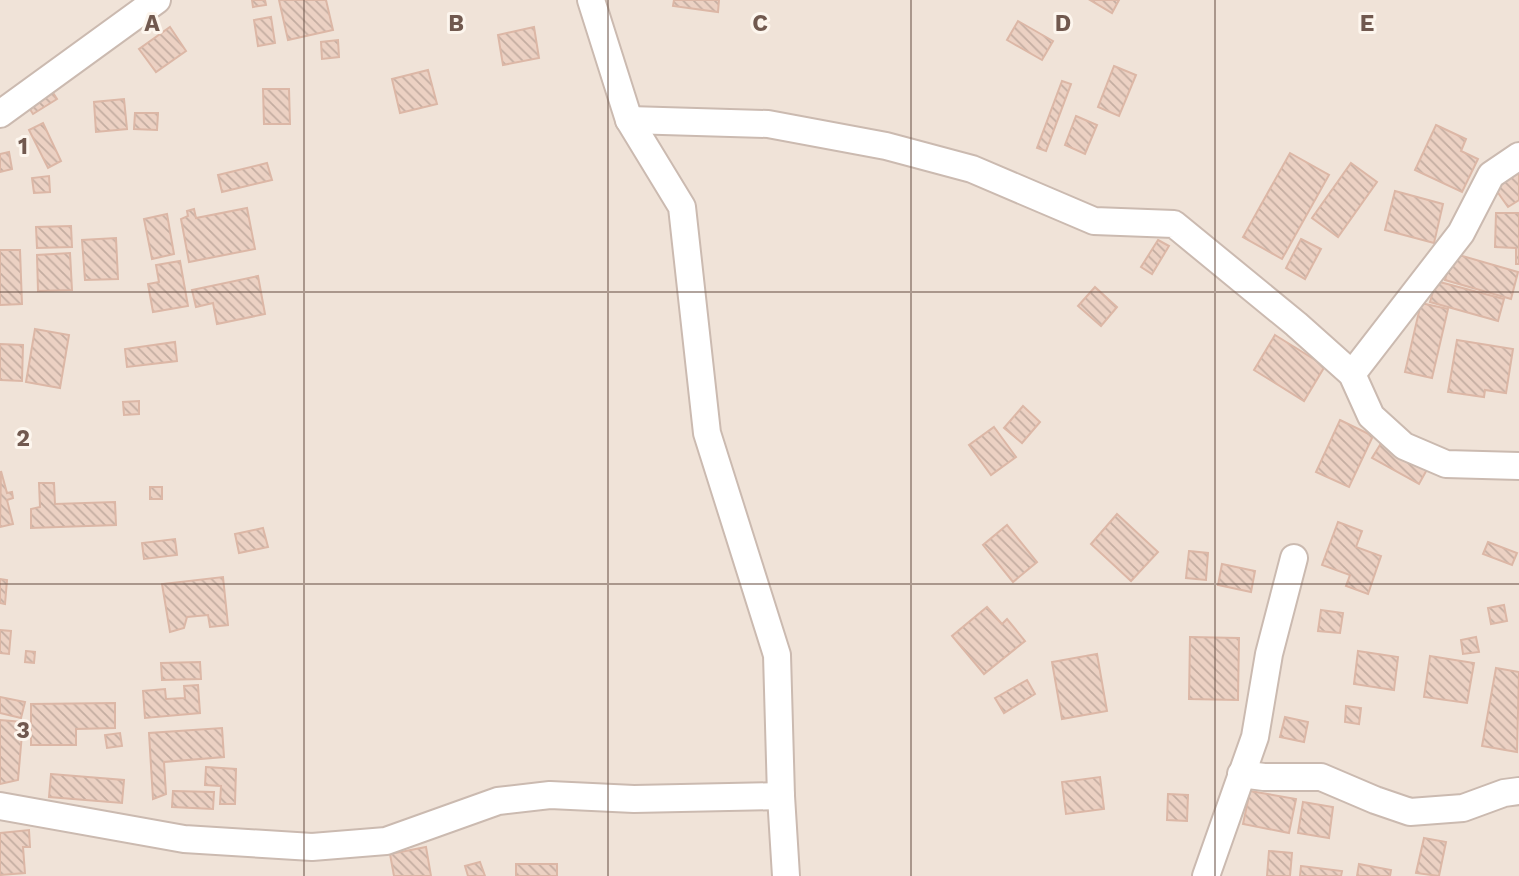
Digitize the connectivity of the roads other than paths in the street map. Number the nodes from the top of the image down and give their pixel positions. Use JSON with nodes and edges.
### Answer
{"nodes":[{"id":1,"x":157,"y":0,"type":"edge"},
{"id":2,"x":592,"y":0,"type":"edge"},
{"id":3,"x":0,"y":114,"type":"edge"},
{"id":4,"x":629,"y":120,"type":"junction"},
{"id":5,"x":1519,"y":156,"type":"edge"},
{"id":6,"x":1352,"y":374,"type":"junction"},
{"id":7,"x":1519,"y":466,"type":"edge"},
{"id":8,"x":1294,"y":558,"type":"dead end"},
{"id":9,"x":1241,"y":774,"type":"junction"},
{"id":10,"x":1519,"y":790,"type":"edge"},
{"id":11,"x":781,"y":796,"type":"junction"},
{"id":12,"x":0,"y":806,"type":"edge"},
{"id":13,"x":786,"y":876,"type":"edge"},
{"id":14,"x":1206,"y":876,"type":"edge"}],
"edges":[{"from":1,"to":3,"type":"street"},
{"from":2,"to":4,"type":"street"},
{"from":4,"to":6,"type":"street"},
{"from":4,"to":11,"type":"street"},
{"from":5,"to":6,"type":"street"},
{"from":6,"to":7,"type":"street"},
{"from":8,"to":9,"type":"street"},
{"from":9,"to":10,"type":"street"},
{"from":9,"to":14,"type":"street"},
{"from":11,"to":12,"type":"street"},
{"from":11,"to":13,"type":"street"}]}
